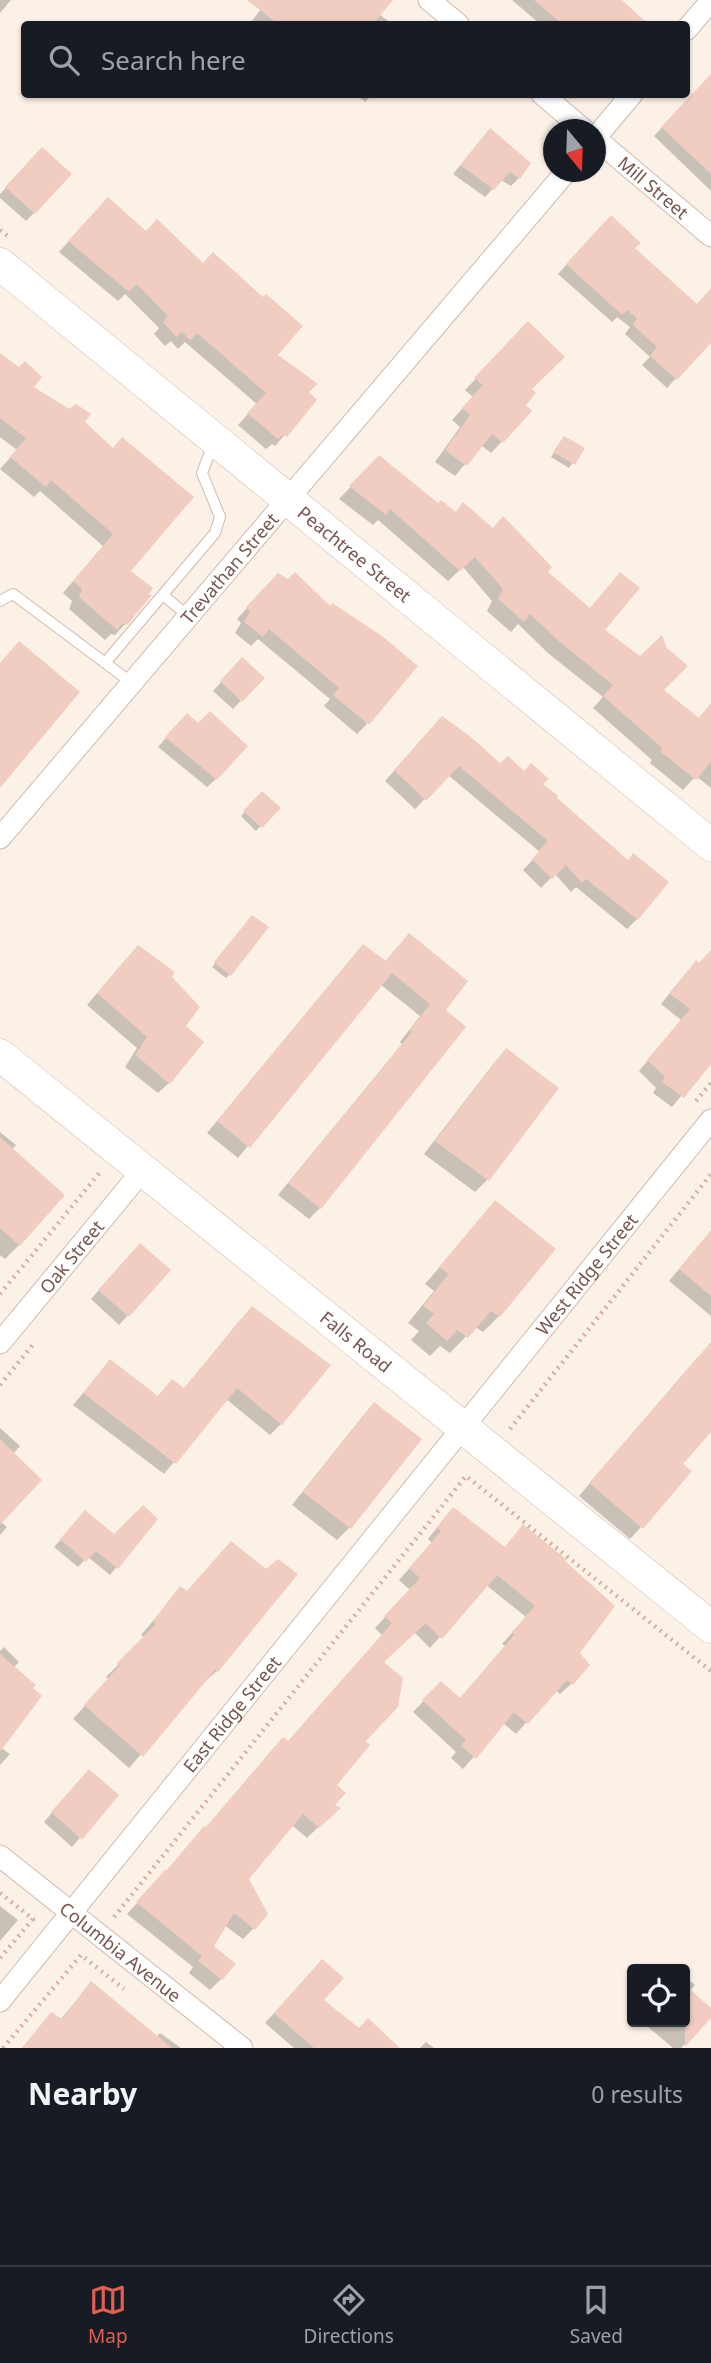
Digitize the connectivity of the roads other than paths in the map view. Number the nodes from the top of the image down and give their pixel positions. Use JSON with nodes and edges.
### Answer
{"nodes":[{"id":1,"x":429,"y":0,"type":"edge"},
{"id":2,"x":711,"y":1,"type":"edge"},
{"id":3,"x":454,"y":21,"type":"edge"},
{"id":4,"x":690,"y":26,"type":"edge"},
{"id":5,"x":547,"y":98,"type":"edge"},
{"id":6,"x":629,"y":98,"type":"edge"},
{"id":7,"x":571,"y":119,"type":"edge"},
{"id":8,"x":606,"y":126,"type":"edge"},
{"id":9,"x":606,"y":147,"type":"edge"},
{"id":10,"x":558,"y":182,"type":"edge"},
{"id":11,"x":711,"y":236,"type":"edge"},
{"id":12,"x":0,"y":264,"type":"edge"},
{"id":13,"x":215,"y":439,"type":"junction"},
{"id":14,"x":289,"y":499,"type":"junction"},
{"id":15,"x":163,"y":595,"type":"junction"},
{"id":16,"x":0,"y":601,"type":"edge"},
{"id":17,"x":188,"y":616,"type":"junction"},
{"id":18,"x":105,"y":663,"type":"junction"},
{"id":19,"x":132,"y":683,"type":"junction"},
{"id":20,"x":0,"y":838,"type":"edge"},
{"id":21,"x":711,"y":845,"type":"edge"},
{"id":22,"x":0,"y":1055,"type":"edge"},
{"id":23,"x":711,"y":1120,"type":"edge"},
{"id":24,"x":143,"y":1170,"type":"junction"},
{"id":25,"x":0,"y":1343,"type":"edge"},
{"id":26,"x":463,"y":1427,"type":"junction"},
{"id":27,"x":711,"y":1627,"type":"edge"},
{"id":28,"x":0,"y":1856,"type":"edge"},
{"id":29,"x":71,"y":1913,"type":"junction"},
{"id":30,"x":0,"y":2001,"type":"edge"},
{"id":31,"x":242,"y":2048,"type":"edge"}],
"edges":[{"from":1,"to":3,"type":"street"},
{"from":2,"to":4,"type":"street"},
{"from":5,"to":7,"type":"street"},
{"from":6,"to":8,"type":"street"},
{"from":9,"to":11,"type":"street","name":"Mill Street"},
{"from":10,"to":14,"type":"street","name":"Trevathan Street"},
{"from":12,"to":13,"type":"main road","name":"Peachtree Street"},
{"from":13,"to":14,"type":"main road","name":"Peachtree Street"},
{"from":13,"to":15,"type":"lane"},
{"from":14,"to":17,"type":"street","name":"Trevathan Street"},
{"from":14,"to":21,"type":"main road","name":"Peachtree Street"},
{"from":15,"to":17,"type":"lane"},
{"from":15,"to":18,"type":"lane"},
{"from":16,"to":18,"type":"lane"},
{"from":17,"to":19,"type":"street","name":"Trevathan Street"},
{"from":18,"to":19,"type":"lane"},
{"from":19,"to":20,"type":"street","name":"Trevathan Street"},
{"from":22,"to":24,"type":"main road","name":"Falls Road"},
{"from":23,"to":26,"type":"street","name":"West Ridge Street"},
{"from":24,"to":25,"type":"street","name":"Oak Street"},
{"from":24,"to":26,"type":"main road","name":"Falls Road"},
{"from":26,"to":27,"type":"main road","name":"Falls Road"},
{"from":26,"to":29,"type":"street","name":"East Ridge Street"},
{"from":28,"to":29,"type":"street","name":"Columbia Avenue"},
{"from":29,"to":30,"type":"street","name":"East Ridge Street"},
{"from":29,"to":31,"type":"street","name":"Columbia Avenue"}]}
